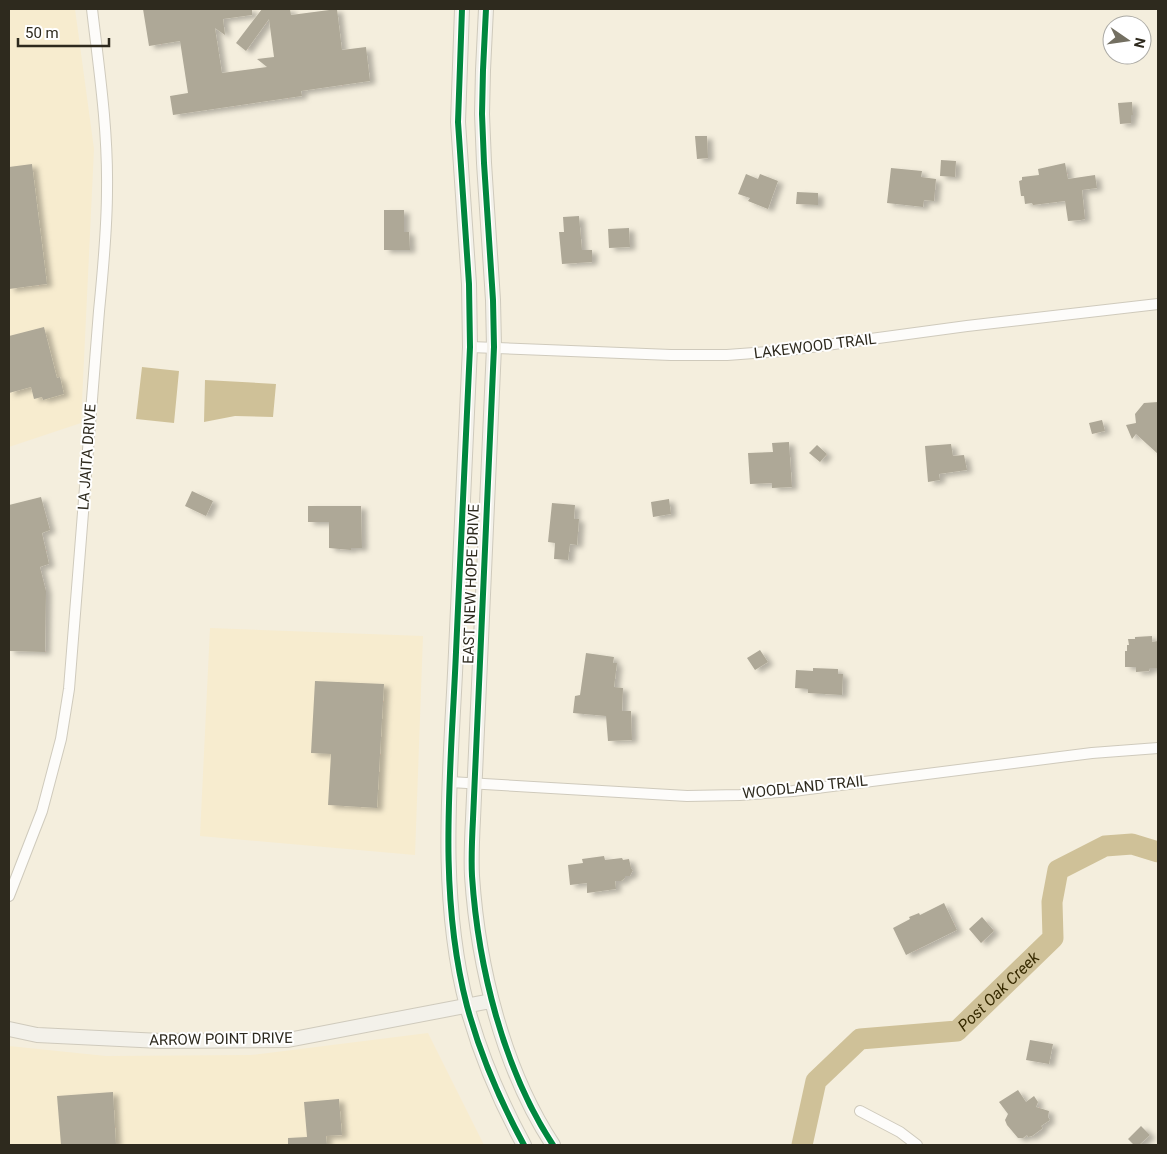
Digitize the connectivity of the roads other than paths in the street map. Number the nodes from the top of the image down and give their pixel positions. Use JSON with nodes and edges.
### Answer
{"nodes":[{"id":1,"x":92,"y":9,"type":"edge"},
{"id":2,"x":462,"y":9,"type":"edge"},
{"id":3,"x":486,"y":9,"type":"edge"},
{"id":4,"x":1158,"y":304,"type":"edge"},
{"id":5,"x":470,"y":347,"type":"junction"},
{"id":6,"x":494,"y":347,"type":"junction"},
{"id":7,"x":1158,"y":748,"type":"edge"},
{"id":8,"x":450,"y":782,"type":"junction"},
{"id":9,"x":474,"y":783,"type":"junction"},
{"id":10,"x":9,"y":896,"type":"edge"},
{"id":11,"x":491,"y":1001,"type":"junction"},
{"id":12,"x":467,"y":1005,"type":"junction"},
{"id":13,"x":9,"y":1029,"type":"edge"},
{"id":14,"x":860,"y":1111,"type":"dead end"},
{"id":15,"x":524,"y":1145,"type":"edge"},
{"id":16,"x":553,"y":1145,"type":"edge"},
{"id":17,"x":917,"y":1145,"type":"edge"}],
"edges":[{"from":1,"to":10,"type":"street","name":"LA JAITA DRIVE"},
{"from":2,"to":5,"type":"street","name":"EAST NEW HOPE DRIVE"},
{"from":3,"to":6,"type":"street","name":"EAST NEW HOPE DRIVE"},
{"from":4,"to":6,"type":"street","name":"LAKEWOOD TRAIL"},
{"from":5,"to":6,"type":"street","name":"LAKEWOOD TRAIL"},
{"from":5,"to":8,"type":"street","name":"EAST NEW HOPE DRIVE"},
{"from":6,"to":9,"type":"street","name":"EAST NEW HOPE DRIVE"},
{"from":7,"to":9,"type":"street","name":"WOODLAND TRAIL"},
{"from":8,"to":9,"type":"street","name":"WOODLAND TRAIL"},
{"from":8,"to":12,"type":"street","name":"EAST NEW HOPE DRIVE"},
{"from":9,"to":11,"type":"street","name":"EAST NEW HOPE DRIVE"},
{"from":11,"to":12,"type":"street","name":"ARROW POINT DRIVE"},
{"from":11,"to":16,"type":"street","name":"EAST NEW HOPE DRIVE"},
{"from":12,"to":13,"type":"street","name":"ARROW POINT DRIVE"},
{"from":12,"to":15,"type":"street","name":"EAST NEW HOPE DRIVE"},
{"from":14,"to":17,"type":"street"}]}
